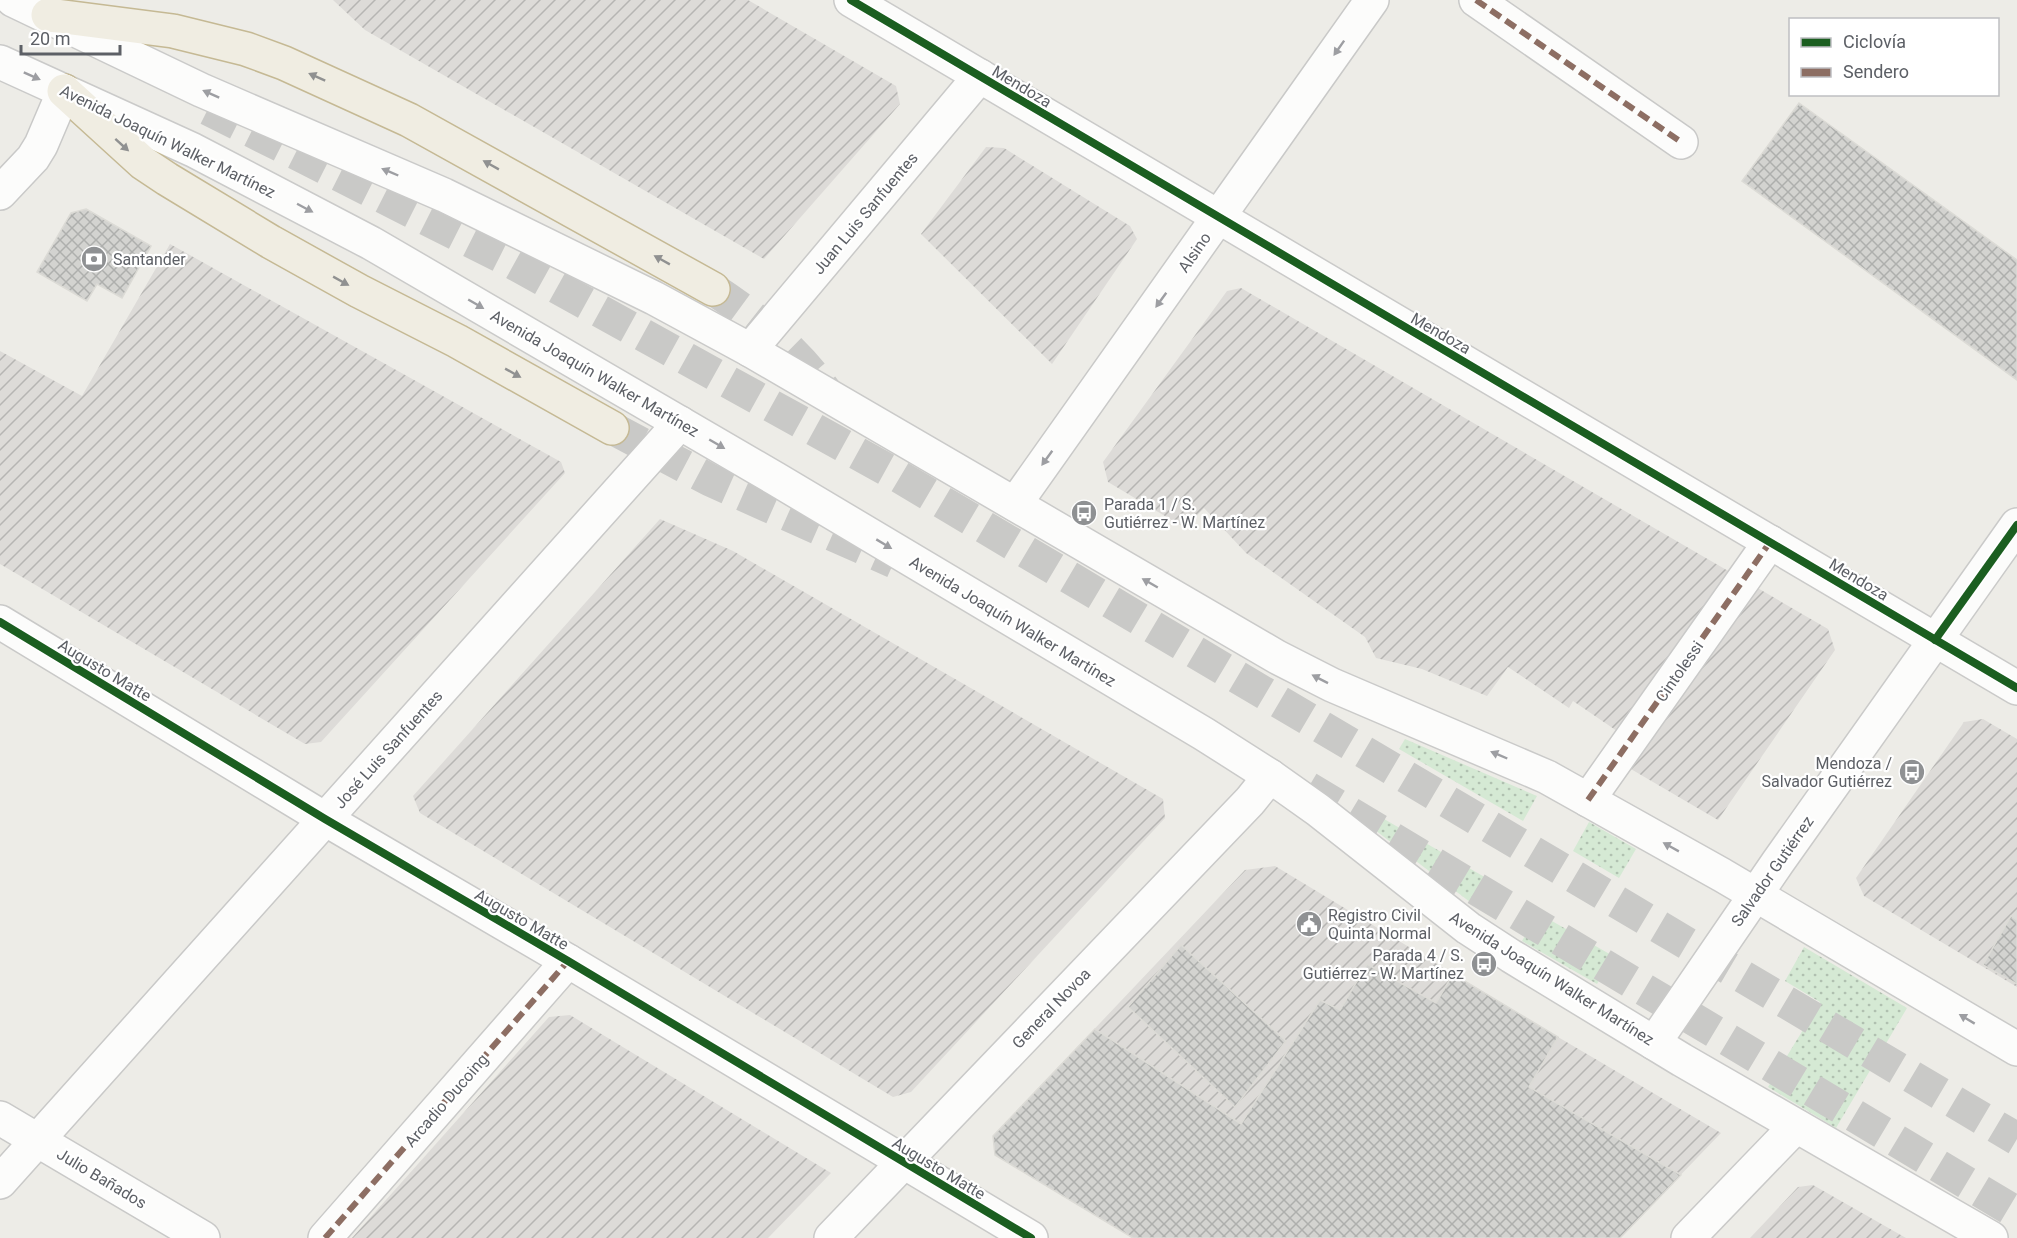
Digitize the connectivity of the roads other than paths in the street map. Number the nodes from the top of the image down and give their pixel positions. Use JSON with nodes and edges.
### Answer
{"nodes":[{"id":1,"x":13,"y":0,"type":"edge"},
{"id":2,"x":851,"y":0,"type":"edge"},
{"id":3,"x":1372,"y":0,"type":"edge"},
{"id":4,"x":1476,"y":0,"type":"edge"},
{"id":5,"x":48,"y":15,"type":"junction"},
{"id":6,"x":0,"y":62,"type":"edge"},
{"id":7,"x":980,"y":76,"type":"junction"},
{"id":8,"x":64,"y":91,"type":"junction"},
{"id":9,"x":1681,"y":142,"type":"dead end"},
{"id":10,"x":0,"y":193,"type":"edge"},
{"id":11,"x":1219,"y":218,"type":"junction"},
{"id":12,"x":712,"y":289,"type":"tunnel mouth"},
{"id":13,"x":750,"y":350,"type":"junction"},
{"id":14,"x":681,"y":423,"type":"junction"},
{"id":15,"x":612,"y":428,"type":"tunnel mouth"},
{"id":16,"x":1015,"y":504,"type":"junction"},
{"id":17,"x":2017,"y":525,"type":"edge"},
{"id":18,"x":1770,"y":542,"type":"junction"},
{"id":19,"x":0,"y":622,"type":"edge"},
{"id":20,"x":1935,"y":640,"type":"junction"},
{"id":21,"x":2017,"y":688,"type":"edge"},
{"id":22,"x":1270,"y":776,"type":"junction"},
{"id":23,"x":1588,"y":800,"type":"junction"},
{"id":24,"x":325,"y":819,"type":"junction"},
{"id":25,"x":1755,"y":895,"type":"junction"},
{"id":26,"x":568,"y":961,"type":"junction"},
{"id":27,"x":1654,"y":1043,"type":"junction"},
{"id":28,"x":2017,"y":1049,"type":"edge"},
{"id":29,"x":0,"y":1118,"type":"edge"},
{"id":30,"x":1796,"y":1126,"type":"junction"},
{"id":31,"x":38,"y":1140,"type":"junction"},
{"id":32,"x":903,"y":1163,"type":"junction"},
{"id":33,"x":0,"y":1182,"type":"edge"},
{"id":34,"x":203,"y":1238,"type":"edge"},
{"id":35,"x":325,"y":1238,"type":"edge"},
{"id":36,"x":831,"y":1238,"type":"edge"},
{"id":37,"x":1031,"y":1238,"type":"edge"},
{"id":38,"x":1688,"y":1238,"type":"edge"},
{"id":39,"x":1991,"y":1238,"type":"edge"}],
"edges":[{"from":1,"to":5,"type":"street"},
{"from":2,"to":7,"type":"street","name":"Mendoza"},
{"from":3,"to":11,"type":"street","name":"Alsino","one_way":true},
{"from":4,"to":9,"type":"street"},
{"from":12,"to":5,"type":"highway","one_way":true},
{"from":13,"to":5,"type":"street","one_way":true},
{"from":6,"to":8,"type":"street","name":"Avenida Joaquín Walker Martínez","one_way":true},
{"from":7,"to":11,"type":"street","name":"Mendoza"},
{"from":7,"to":13,"type":"street","name":"Juan Luis Sanfuentes"},
{"from":8,"to":10,"type":"street"},
{"from":8,"to":14,"type":"street","name":"Avenida Joaquín Walker Martínez","one_way":true},
{"from":8,"to":15,"type":"highway","one_way":true},
{"from":11,"to":16,"type":"street","name":"Alsino","one_way":true},
{"from":11,"to":18,"type":"street","name":"Mendoza"},
{"from":13,"to":16,"type":"street"},
{"from":14,"to":22,"type":"street","name":"Avenida Joaquín Walker Martínez","one_way":true},
{"from":14,"to":24,"type":"street","name":"José Luis Sanfuentes"},
{"from":23,"to":16,"type":"street","one_way":true},
{"from":17,"to":20,"type":"street","name":"Salvador Gutiérrez"},
{"from":18,"to":20,"type":"street","name":"Mendoza"},
{"from":18,"to":23,"type":"street","name":"Cintolessi"},
{"from":19,"to":24,"type":"street","name":"Augusto Matte"},
{"from":20,"to":21,"type":"street","name":"Mendoza"},
{"from":20,"to":25,"type":"street","name":"Salvador Gutiérrez"},
{"from":22,"to":27,"type":"street","name":"Avenida Joaquín Walker Martínez"},
{"from":22,"to":32,"type":"street","name":"General Novoa"},
{"from":25,"to":23,"type":"street","one_way":true},
{"from":24,"to":26,"type":"street","name":"Augusto Matte"},
{"from":24,"to":31,"type":"street","name":"José Luis Sanfuentes"},
{"from":25,"to":27,"type":"street","name":"Salvador Gutiérrez"},
{"from":28,"to":25,"type":"street","one_way":true},
{"from":26,"to":32,"type":"street","name":"Augusto Matte"},
{"from":26,"to":35,"type":"street","name":"Arcadio Ducoing"},
{"from":27,"to":30,"type":"street","name":"Avenida Joaquín Walker Martínez"},
{"from":29,"to":31,"type":"street","name":"Julio Bañados"},
{"from":30,"to":38,"type":"street"},
{"from":30,"to":39,"type":"street","name":"Avenida Joaquín Walker Martínez"},
{"from":31,"to":33,"type":"street","name":"José Luis Sanfuentes"},
{"from":31,"to":34,"type":"street","name":"Julio Bañados"},
{"from":32,"to":36,"type":"street","name":"General Novoa"},
{"from":32,"to":37,"type":"street","name":"Augusto Matte"}]}
